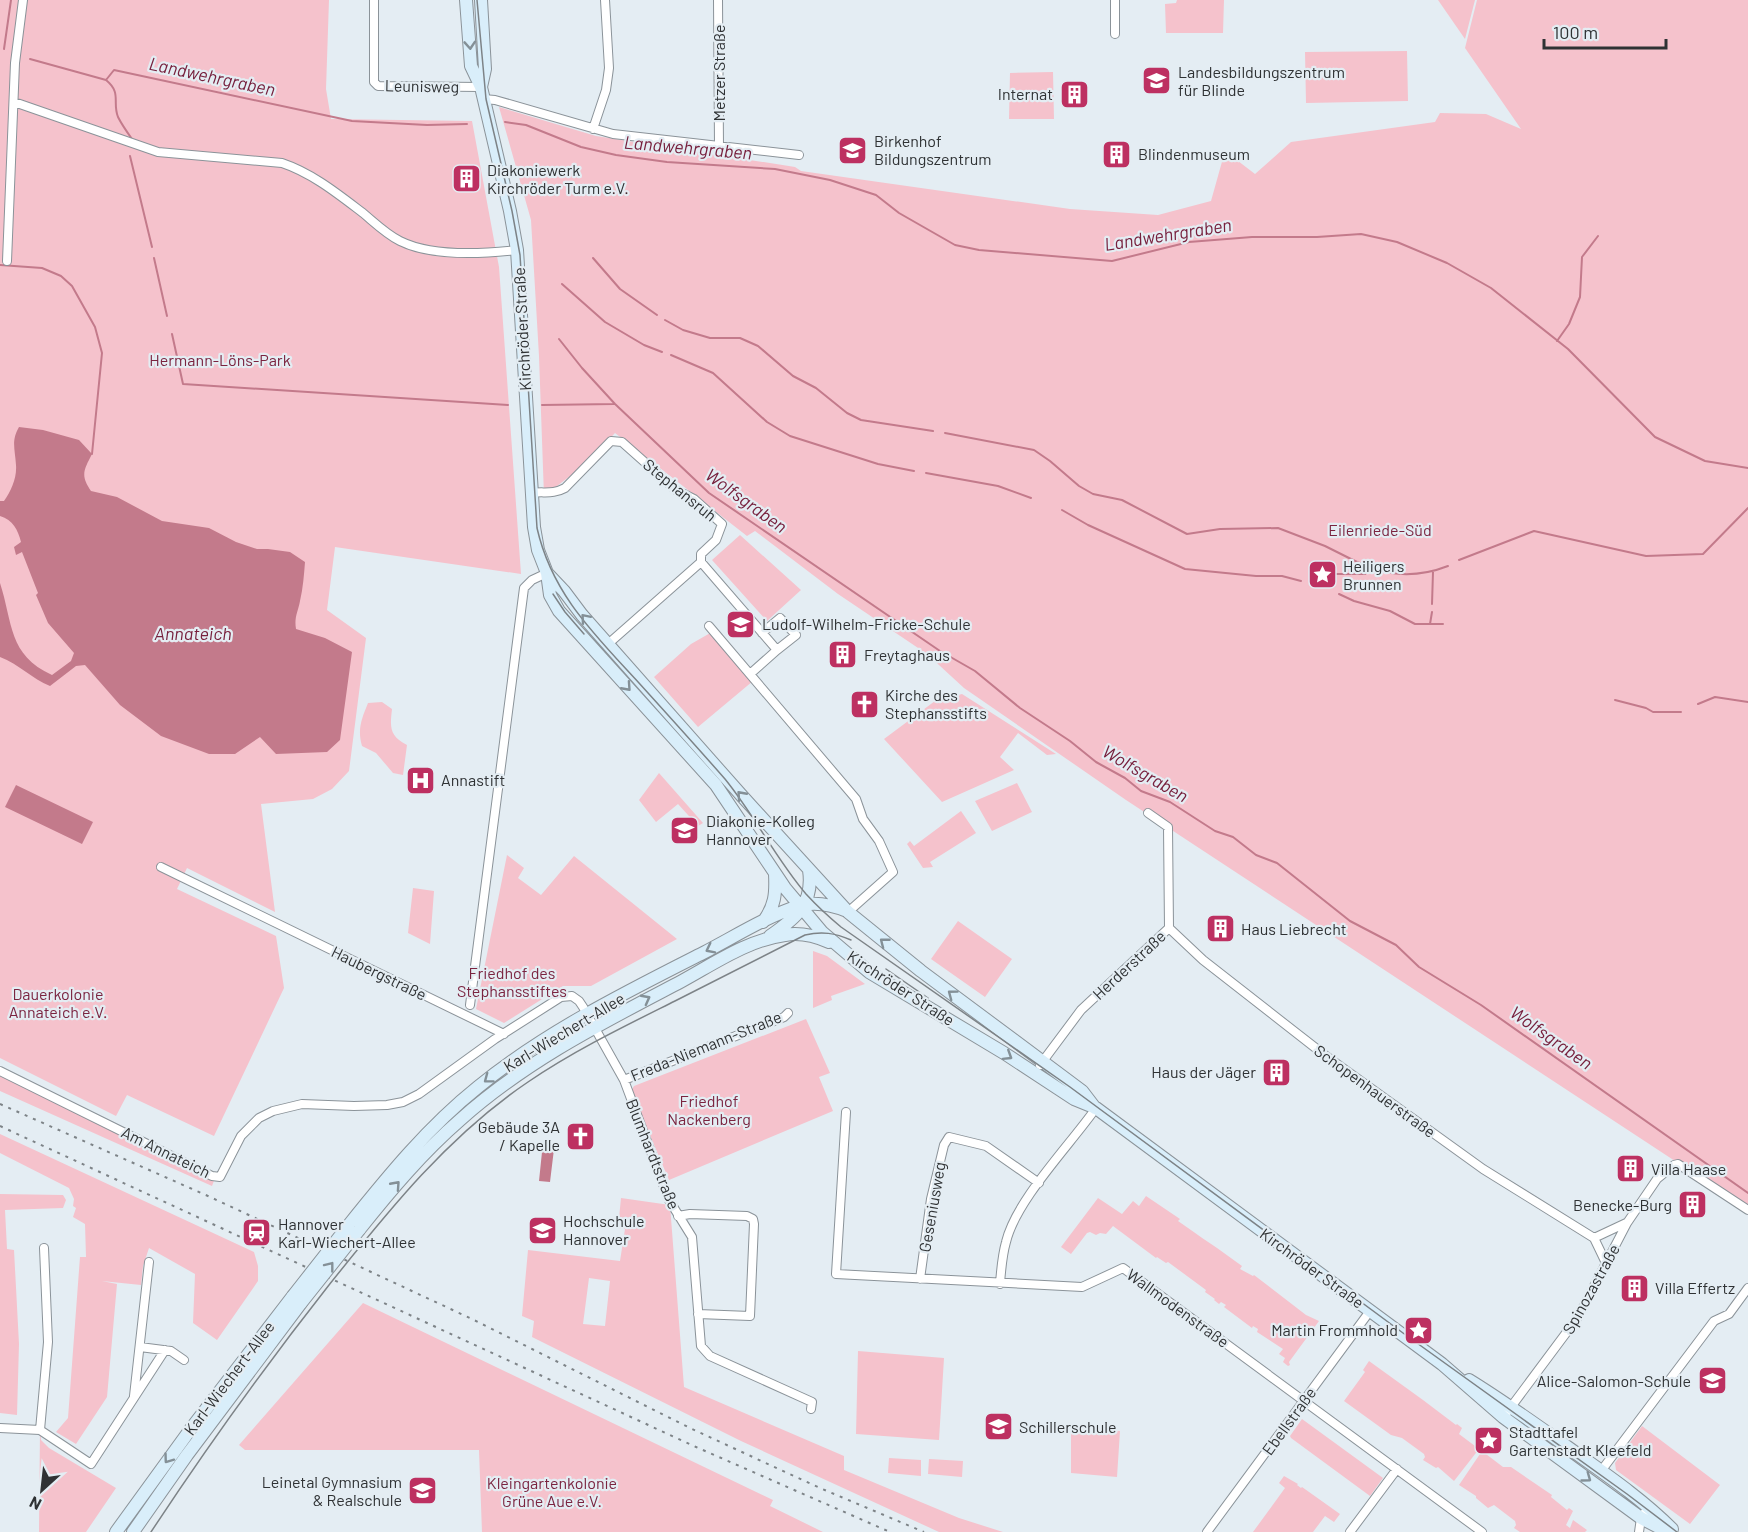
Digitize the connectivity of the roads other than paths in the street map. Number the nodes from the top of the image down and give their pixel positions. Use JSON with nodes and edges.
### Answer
{"nodes":[{"id":1,"x":23,"y":0,"type":"edge"},
{"id":2,"x":374,"y":0,"type":"edge"},
{"id":3,"x":466,"y":0,"type":"edge"},
{"id":4,"x":481,"y":0,"type":"edge"},
{"id":5,"x":606,"y":0,"type":"edge"},
{"id":6,"x":718,"y":0,"type":"edge"},
{"id":7,"x":1115,"y":0,"type":"edge"},
{"id":8,"x":1115,"y":34,"type":"dead end"},
{"id":9,"x":482,"y":93,"type":"junction"},
{"id":10,"x":14,"y":102,"type":"junction"},
{"id":11,"x":592,"y":129,"type":"junction"},
{"id":12,"x":719,"y":146,"type":"junction"},
{"id":13,"x":799,"y":155,"type":"dead end"},
{"id":14,"x":517,"y":250,"type":"junction"},
{"id":15,"x":7,"y":261,"type":"dead end"},
{"id":16,"x":531,"y":493,"type":"junction"},
{"id":17,"x":701,"y":562,"type":"junction"},
{"id":18,"x":548,"y":573,"type":"junction"},
{"id":19,"x":709,"y":626,"type":"dead end"},
{"id":20,"x":762,"y":633,"type":"junction"},
{"id":21,"x":608,"y":644,"type":"junction"},
{"id":22,"x":777,"y":650,"type":"junction"},
{"id":23,"x":750,"y":674,"type":"junction"},
{"id":24,"x":1148,"y":813,"type":"dead end"},
{"id":25,"x":161,"y":867,"type":"dead end"},
{"id":26,"x":809,"y":870,"type":"junction"},
{"id":27,"x":774,"y":873,"type":"junction"},
{"id":28,"x":801,"y":907,"type":"junction"},
{"id":29,"x":848,"y":912,"type":"junction"},
{"id":30,"x":763,"y":923,"type":"junction"},
{"id":31,"x":1169,"y":928,"type":"junction"},
{"id":32,"x":764,"y":940,"type":"junction"},
{"id":33,"x":836,"y":945,"type":"junction"},
{"id":34,"x":470,"y":1005,"type":"dead end"},
{"id":35,"x":788,"y":1012,"type":"dead end"},
{"id":36,"x":587,"y":1015,"type":"junction"},
{"id":37,"x":595,"y":1027,"type":"junction"},
{"id":38,"x":996,"y":1027,"type":"junction"},
{"id":39,"x":504,"y":1034,"type":"junction"},
{"id":40,"x":984,"y":1041,"type":"junction"},
{"id":41,"x":1042,"y":1062,"type":"junction"},
{"id":42,"x":0,"y":1071,"type":"edge"},
{"id":43,"x":1035,"y":1072,"type":"junction"},
{"id":44,"x":624,"y":1080,"type":"junction"},
{"id":45,"x":1096,"y":1108,"type":"junction"},
{"id":46,"x":846,"y":1112,"type":"dead end"},
{"id":47,"x":1039,"y":1183,"type":"junction"},
{"id":48,"x":1748,"y":1210,"type":"edge"},
{"id":49,"x":678,"y":1216,"type":"junction"},
{"id":50,"x":1627,"y":1223,"type":"junction"},
{"id":51,"x":353,"y":1228,"type":"junction"},
{"id":52,"x":1594,"y":1238,"type":"junction"},
{"id":53,"x":44,"y":1248,"type":"dead end"},
{"id":54,"x":149,"y":1262,"type":"dead end"},
{"id":55,"x":1606,"y":1263,"type":"junction"},
{"id":56,"x":920,"y":1279,"type":"junction"},
{"id":57,"x":1000,"y":1284,"type":"junction"},
{"id":58,"x":1748,"y":1288,"type":"edge"},
{"id":59,"x":297,"y":1299,"type":"junction"},
{"id":60,"x":1370,"y":1311,"type":"junction"},
{"id":61,"x":698,"y":1314,"type":"junction"},
{"id":62,"x":140,"y":1347,"type":"junction"},
{"id":63,"x":165,"y":1350,"type":"junction"},
{"id":64,"x":184,"y":1360,"type":"dead end"},
{"id":65,"x":1442,"y":1364,"type":"junction"},
{"id":66,"x":133,"y":1399,"type":"junction"},
{"id":67,"x":1304,"y":1401,"type":"junction"},
{"id":68,"x":812,"y":1409,"type":"dead end"},
{"id":69,"x":1509,"y":1411,"type":"junction"},
{"id":70,"x":0,"y":1428,"type":"edge"},
{"id":71,"x":40,"y":1430,"type":"junction"},
{"id":72,"x":1397,"y":1469,"type":"junction"},
{"id":73,"x":1601,"y":1471,"type":"junction"},
{"id":74,"x":1649,"y":1506,"type":"junction"},
{"id":75,"x":1641,"y":1518,"type":"junction"},
{"id":76,"x":116,"y":1532,"type":"edge"},
{"id":77,"x":134,"y":1532,"type":"edge"},
{"id":78,"x":1208,"y":1532,"type":"edge"},
{"id":79,"x":1350,"y":1532,"type":"edge"},
{"id":80,"x":1482,"y":1532,"type":"edge"},
{"id":81,"x":1638,"y":1532,"type":"edge"},
{"id":82,"x":1668,"y":1532,"type":"edge"},
{"id":83,"x":1675,"y":1532,"type":"edge"}],
"edges":[{"from":1,"to":10,"type":"street"},
{"from":2,"to":9,"type":"street","name":"Leunisweg"},
{"from":3,"to":9,"type":"main road","one_way":true},
{"from":4,"to":9,"type":"main road"},
{"from":5,"to":11,"type":"street"},
{"from":6,"to":12,"type":"street","name":"Metzer Straße"},
{"from":7,"to":8,"type":"street"},
{"from":9,"to":11,"type":"street"},
{"from":9,"to":14,"type":"main road","name":"Kirchröder Straße"},
{"from":10,"to":14,"type":"street"},
{"from":10,"to":15,"type":"street"},
{"from":11,"to":12,"type":"street"},
{"from":12,"to":13,"type":"street"},
{"from":14,"to":16,"type":"main road","name":"Kirchröder Straße"},
{"from":16,"to":17,"type":"street","name":"Stephansruh"},
{"from":16,"to":18,"type":"main road","name":"Kirchröder Straße"},
{"from":17,"to":20,"type":"street"},
{"from":17,"to":21,"type":"street","name":"Stephansruh"},
{"from":21,"to":18,"type":"main road","name":"Kirchröder Straße","one_way":true},
{"from":18,"to":27,"type":"main road","name":"Kirchröder Straße","one_way":true},
{"from":18,"to":34,"type":"street"},
{"from":19,"to":23,"type":"street"},
{"from":20,"to":22,"type":"street"},
{"from":20,"to":22,"type":"street"},
{"from":26,"to":21,"type":"main road","name":"Kirchröder Straße","one_way":true},
{"from":22,"to":23,"type":"street"},
{"from":23,"to":29,"type":"street"},
{"from":24,"to":31,"type":"street","name":"Herderstraße"},
{"from":25,"to":39,"type":"street","name":"Haubergstraße"},
{"from":26,"to":28,"type":"main road"},
{"from":26,"to":29,"type":"main road","name":"Kirchröder Straße"},
{"from":27,"to":28,"type":"main road","name":"Kirchröder Straße"},
{"from":27,"to":30,"type":"main road"},
{"from":28,"to":29,"type":"main road","name":"Karl-Wiechert-Allee"},
{"from":28,"to":30,"type":"main road","name":"Karl-Wiechert-Allee"},
{"from":28,"to":32,"type":"main road"},
{"from":28,"to":33,"type":"main road","name":"Kirchröder Straße"},
{"from":38,"to":29,"type":"main road","name":"Kirchröder Straße","one_way":true},
{"from":30,"to":36,"type":"main road","name":"Karl-Wiechert-Allee","one_way":true},
{"from":31,"to":41,"type":"street","name":"Herderstraße"},
{"from":31,"to":52,"type":"street","name":"Schopenhauerstraße"},
{"from":32,"to":33,"type":"main road","name":"Karl-Wiechert-Allee"},
{"from":37,"to":32,"type":"main road","name":"Karl-Wiechert-Allee","one_way":true},
{"from":33,"to":40,"type":"main road","name":"Kirchröder Straße"},
{"from":35,"to":44,"type":"street","name":"Freda-Niemann-Straße"},
{"from":36,"to":37,"type":"street","name":"Blumhardtstraße"},
{"from":36,"to":39,"type":"street"},
{"from":36,"to":51,"type":"main road","name":"Karl-Wiechert-Allee","one_way":true},
{"from":37,"to":44,"type":"street","name":"Blumhardtstraße"},
{"from":51,"to":37,"type":"main road","name":"Karl-Wiechert-Allee","one_way":true},
{"from":38,"to":40,"type":"main road"},
{"from":38,"to":41,"type":"main road","name":"Kirchröder Straße"},
{"from":39,"to":42,"type":"street","name":"Am Annateich"},
{"from":40,"to":43,"type":"main road","name":"Kirchröder Straße","one_way":true},
{"from":41,"to":43,"type":"street","name":"Herderstraße"},
{"from":41,"to":45,"type":"main road","name":"Kirchröder Straße"},
{"from":43,"to":45,"type":"main road","name":"Kirchröder Straße"},
{"from":44,"to":49,"type":"street","name":"Blumhardtstraße"},
{"from":45,"to":47,"type":"street"},
{"from":45,"to":60,"type":"main road","name":"Kirchröder Straße"},
{"from":46,"to":56,"type":"street","name":"Wallmodenstraße"},
{"from":47,"to":56,"type":"street","name":"Geseniusweg"},
{"from":47,"to":57,"type":"street"},
{"from":48,"to":50,"type":"street","name":"Spinozastraße"},
{"from":49,"to":61,"type":"street","name":"Blumhardtstraße"},
{"from":49,"to":61,"type":"street"},
{"from":50,"to":52,"type":"street"},
{"from":50,"to":55,"type":"street","name":"Spinozastraße"},
{"from":51,"to":59,"type":"main road","name":"Karl-Wiechert-Allee","bridge":true},
{"from":52,"to":55,"type":"street"},
{"from":53,"to":71,"type":"street"},
{"from":54,"to":62,"type":"street"},
{"from":55,"to":69,"type":"street","name":"Spinozastraße"},
{"from":56,"to":57,"type":"street","name":"Wallmodenstraße"},
{"from":57,"to":67,"type":"street","name":"Wallmodenstraße"},
{"from":58,"to":73,"type":"street"},
{"from":59,"to":76,"type":"main road","name":"Karl-Wiechert-Allee","one_way":true},
{"from":59,"to":77,"type":"main road","name":"Karl-Wiechert-Allee"},
{"from":60,"to":65,"type":"main road","name":"Kirchröder Straße"},
{"from":60,"to":67,"type":"street","name":"Ebellstraße"},
{"from":61,"to":68,"type":"street","name":"Blumhardtstraße"},
{"from":62,"to":63,"type":"street"},
{"from":62,"to":66,"type":"street"},
{"from":63,"to":64,"type":"street"},
{"from":63,"to":66,"type":"street"},
{"from":65,"to":69,"type":"main road","name":"Kirchröder Straße"},
{"from":65,"to":75,"type":"main road","name":"Kirchröder Straße","one_way":true},
{"from":66,"to":71,"type":"street"},
{"from":67,"to":72,"type":"street","name":"Wallmodenstraße"},
{"from":67,"to":78,"type":"street","name":"Ebellstraße"},
{"from":69,"to":73,"type":"main road","name":"Kirchröder Straße"},
{"from":70,"to":71,"type":"street"},
{"from":72,"to":79,"type":"street"},
{"from":72,"to":80,"type":"street","name":"Wallmodenstraße"},
{"from":73,"to":74,"type":"main road","name":"Kirchröder Straße"},
{"from":74,"to":75,"type":"street"},
{"from":74,"to":83,"type":"main road","name":"Kirchröder Straße"},
{"from":75,"to":81,"type":"street"},
{"from":75,"to":82,"type":"main road","name":"Kirchröder Straße"}]}
